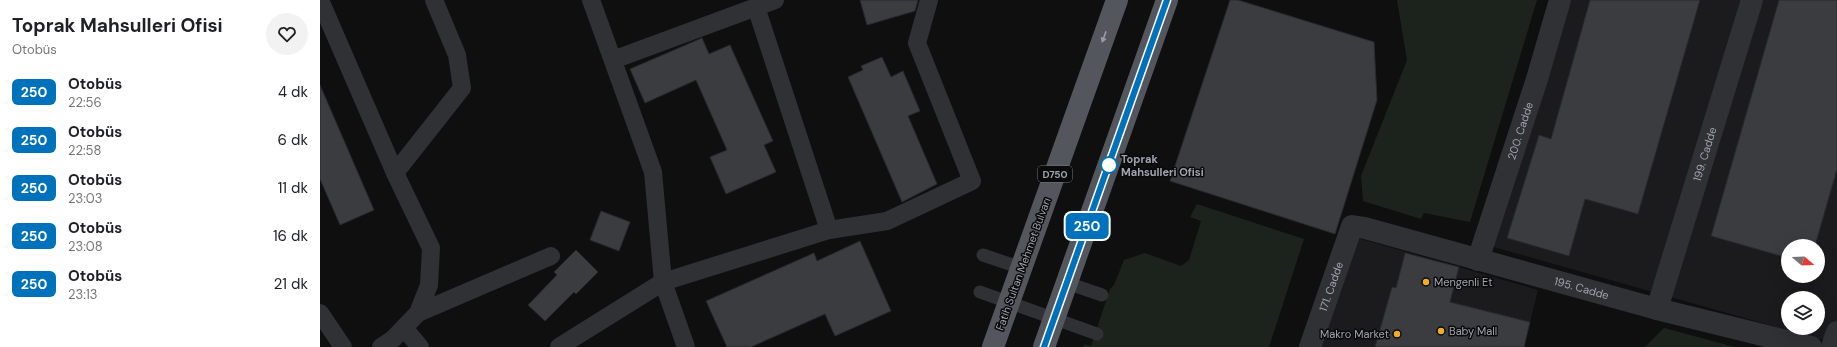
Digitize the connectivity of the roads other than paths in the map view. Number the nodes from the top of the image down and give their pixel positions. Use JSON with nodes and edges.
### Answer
{"nodes":[{"id":1,"x":320,"y":0,"type":"edge"},
{"id":2,"x":434,"y":0,"type":"edge"},
{"id":3,"x":591,"y":0,"type":"edge"},
{"id":4,"x":775,"y":0,"type":"edge"},
{"id":5,"x":929,"y":0,"type":"edge"},
{"id":6,"x":1117,"y":0,"type":"edge"},
{"id":7,"x":1167,"y":0,"type":"edge"},
{"id":8,"x":1560,"y":0,"type":"edge"},
{"id":9,"x":1752,"y":0,"type":"edge"},
{"id":10,"x":756,"y":7,"type":"junction"},
{"id":11,"x":613,"y":60,"type":"junction"},
{"id":12,"x":396,"y":173,"type":"junction"},
{"id":13,"x":1352,"y":226,"type":"joint"},
{"id":14,"x":829,"y":230,"type":"junction"},
{"id":15,"x":983,"y":255,"type":"dead end"},
{"id":16,"x":551,"y":256,"type":"dead end"},
{"id":17,"x":1478,"y":260,"type":"junction"},
{"id":18,"x":1021,"y":268,"type":"junction"},
{"id":19,"x":663,"y":282,"type":"junction"},
{"id":20,"x":1067,"y":283,"type":"junction"},
{"id":21,"x":980,"y":292,"type":"dead end"},
{"id":22,"x":1102,"y":295,"type":"dead end"},
{"id":23,"x":1657,"y":308,"type":"junction"},
{"id":24,"x":320,"y":313,"type":"edge"},
{"id":25,"x":418,"y":313,"type":"junction"},
{"id":26,"x":404,"y":328,"type":"junction"},
{"id":27,"x":1837,"y":332,"type":"edge"},
{"id":28,"x":1097,"y":334,"type":"dead end"},
{"id":29,"x":343,"y":347,"type":"edge"},
{"id":30,"x":381,"y":347,"type":"edge"},
{"id":31,"x":420,"y":347,"type":"edge"},
{"id":32,"x":559,"y":347,"type":"edge"},
{"id":33,"x":686,"y":347,"type":"edge"},
{"id":34,"x":993,"y":347,"type":"edge"},
{"id":35,"x":1044,"y":347,"type":"edge"},
{"id":36,"x":1310,"y":347,"type":"edge"},
{"id":37,"x":1811,"y":347,"type":"edge"},
{"id":38,"x":1832,"y":347,"type":"edge"}],
"edges":[{"from":1,"to":12,"type":"street"},
{"from":2,"to":12,"type":"street"},
{"from":3,"to":11,"type":"street"},
{"from":4,"to":10,"type":"street"},
{"from":5,"to":14,"type":"street"},
{"from":6,"to":18,"type":"highway","name":"Fatih Sultan Mehmet Bulvarı","number":"D750","one_way":true},
{"from":7,"to":20,"type":"highway"},
{"from":8,"to":17,"type":"street","name":"200. Cadde"},
{"from":9,"to":23,"type":"street","name":"199. Cadde"},
{"from":10,"to":11,"type":"street"},
{"from":10,"to":14,"type":"street"},
{"from":11,"to":19,"type":"street"},
{"from":12,"to":25,"type":"street"},
{"from":13,"to":17,"type":"street","name":"195. Cadde"},
{"from":13,"to":36,"type":"street","name":"171. Cadde"},
{"from":14,"to":19,"type":"street"},
{"from":15,"to":18,"type":"street"},
{"from":16,"to":25,"type":"street"},
{"from":17,"to":23,"type":"street","name":"195. Cadde"},
{"from":18,"to":34,"type":"highway","name":"Fatih Sultan Mehmet Bulvarı","number":"D750"},
{"from":19,"to":32,"type":"street"},
{"from":19,"to":33,"type":"street"},
{"from":20,"to":22,"type":"street"},
{"from":20,"to":35,"type":"highway"},
{"from":21,"to":28,"type":"street"},
{"from":23,"to":37,"type":"street","name":"195. Cadde"},
{"from":24,"to":29,"type":"street"},
{"from":25,"to":26,"type":"street"},
{"from":26,"to":30,"type":"street"},
{"from":26,"to":31,"type":"street"},
{"from":27,"to":38,"type":"street"}]}
